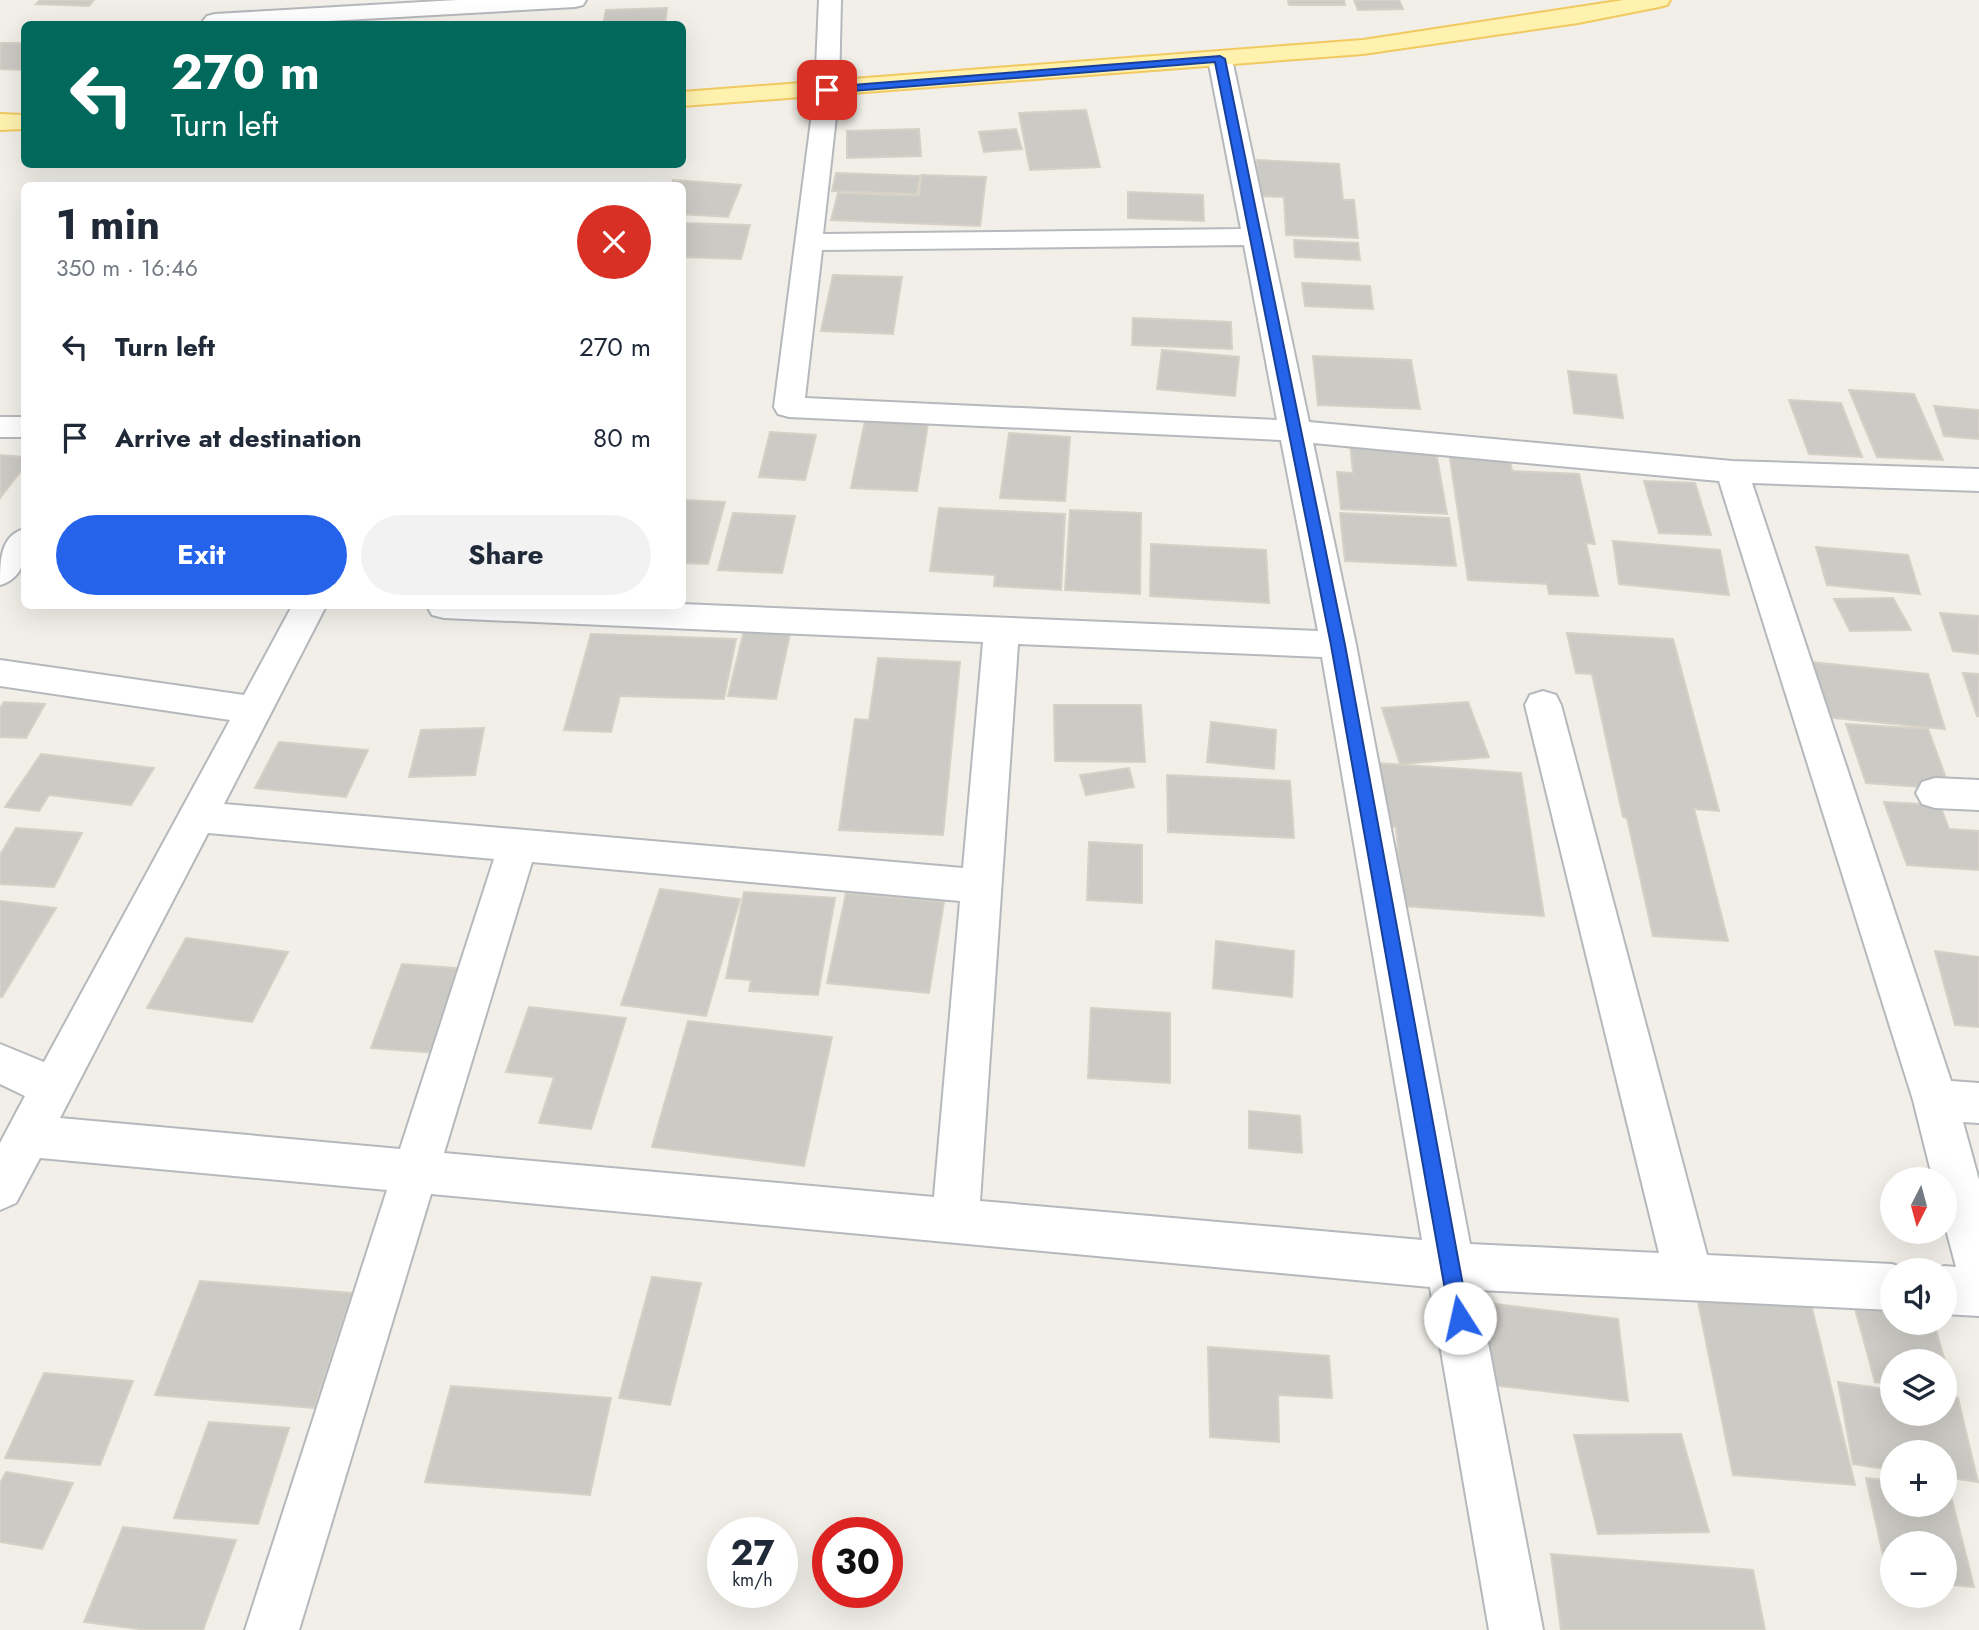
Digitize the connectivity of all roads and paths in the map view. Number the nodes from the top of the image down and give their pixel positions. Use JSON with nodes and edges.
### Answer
{"nodes":[{"id":1,"x":227,"y":0,"type":"edge"},
{"id":2,"x":575,"y":0,"type":"edge"},
{"id":3,"x":830,"y":0,"type":"edge"},
{"id":4,"x":1659,"y":0,"type":"edge"},
{"id":5,"x":215,"y":21,"type":"edge"},
{"id":6,"x":245,"y":21,"type":"edge"},
{"id":7,"x":1220,"y":59,"type":"junction"},
{"id":8,"x":827,"y":90,"type":"junction"},
{"id":9,"x":686,"y":99,"type":"edge"},
{"id":10,"x":0,"y":122,"type":"edge"},
{"id":11,"x":21,"y":122,"type":"edge"},
{"id":12,"x":1256,"y":237,"type":"junction"},
{"id":13,"x":809,"y":242,"type":"junction"},
{"id":14,"x":0,"y":426,"type":"edge"},
{"id":15,"x":21,"y":427,"type":"edge"},
{"id":16,"x":1295,"y":431,"type":"junction"},
{"id":17,"x":1732,"y":472,"type":"junction"},
{"id":18,"x":1979,"y":480,"type":"edge"},
{"id":19,"x":21,"y":544,"type":"edge"},
{"id":20,"x":0,"y":573,"type":"edge"},
{"id":21,"x":307,"y":609,"type":"edge"},
{"id":22,"x":530,"y":609,"type":"edge"},
{"id":23,"x":1002,"y":631,"type":"junction"},
{"id":24,"x":1338,"y":645,"type":"junction"},
{"id":25,"x":0,"y":673,"type":"edge"},
{"id":26,"x":1544,"y":705,"type":"dead end"},
{"id":27,"x":254,"y":710,"type":"junction"},
{"id":28,"x":1935,"y":793,"type":"dead end"},
{"id":29,"x":1979,"y":795,"type":"edge"},
{"id":30,"x":197,"y":817,"type":"junction"},
{"id":31,"x":518,"y":845,"type":"junction"},
{"id":32,"x":981,"y":886,"type":"junction"},
{"id":33,"x":0,"y":1063,"type":"edge"},
{"id":34,"x":53,"y":1088,"type":"junction"},
{"id":35,"x":1935,"y":1100,"type":"junction"},
{"id":36,"x":1979,"y":1103,"type":"edge"},
{"id":37,"x":27,"y":1136,"type":"junction"},
{"id":38,"x":415,"y":1172,"type":"junction"},
{"id":39,"x":0,"y":1188,"type":"edge"},
{"id":40,"x":955,"y":1221,"type":"junction"},
{"id":41,"x":1979,"y":1265,"type":"edge"},
{"id":42,"x":1450,"y":1266,"type":"junction"},
{"id":43,"x":1689,"y":1277,"type":"junction"},
{"id":44,"x":1880,"y":1286,"type":"edge"},
{"id":45,"x":1957,"y":1291,"type":"edge"},
{"id":46,"x":1979,"y":1292,"type":"edge"},
{"id":47,"x":272,"y":1630,"type":"edge"},
{"id":48,"x":1516,"y":1630,"type":"edge"}],
"edges":[{"from":1,"to":5,"type":"street"},
{"from":2,"to":6,"type":"street"},
{"from":3,"to":8,"type":"street"},
{"from":4,"to":7,"type":"main road"},
{"from":7,"to":8,"type":"main road"},
{"from":7,"to":12,"type":"street"},
{"from":8,"to":9,"type":"main road"},
{"from":8,"to":13,"type":"street"},
{"from":10,"to":11,"type":"main road"},
{"from":12,"to":13,"type":"street"},
{"from":12,"to":16,"type":"street"},
{"from":13,"to":16,"type":"street"},
{"from":14,"to":15,"type":"street"},
{"from":16,"to":17,"type":"street"},
{"from":16,"to":24,"type":"street"},
{"from":17,"to":18,"type":"street"},
{"from":17,"to":35,"type":"street"},
{"from":19,"to":20,"type":"street"},
{"from":21,"to":27,"type":"street"},
{"from":22,"to":23,"type":"street"},
{"from":23,"to":24,"type":"street"},
{"from":23,"to":32,"type":"street"},
{"from":24,"to":42,"type":"street"},
{"from":25,"to":27,"type":"street"},
{"from":26,"to":43,"type":"street"},
{"from":27,"to":30,"type":"street"},
{"from":28,"to":29,"type":"street"},
{"from":30,"to":31,"type":"street"},
{"from":30,"to":34,"type":"street"},
{"from":31,"to":32,"type":"street"},
{"from":31,"to":38,"type":"street"},
{"from":32,"to":40,"type":"street"},
{"from":33,"to":34,"type":"street"},
{"from":34,"to":37,"type":"street"},
{"from":35,"to":36,"type":"street"},
{"from":35,"to":41,"type":"street"},
{"from":37,"to":38,"type":"street"},
{"from":37,"to":39,"type":"street"},
{"from":38,"to":40,"type":"street"},
{"from":38,"to":47,"type":"street"},
{"from":40,"to":42,"type":"street"},
{"from":42,"to":43,"type":"street"},
{"from":42,"to":48,"type":"street"},
{"from":43,"to":44,"type":"street"},
{"from":45,"to":46,"type":"street"}]}
